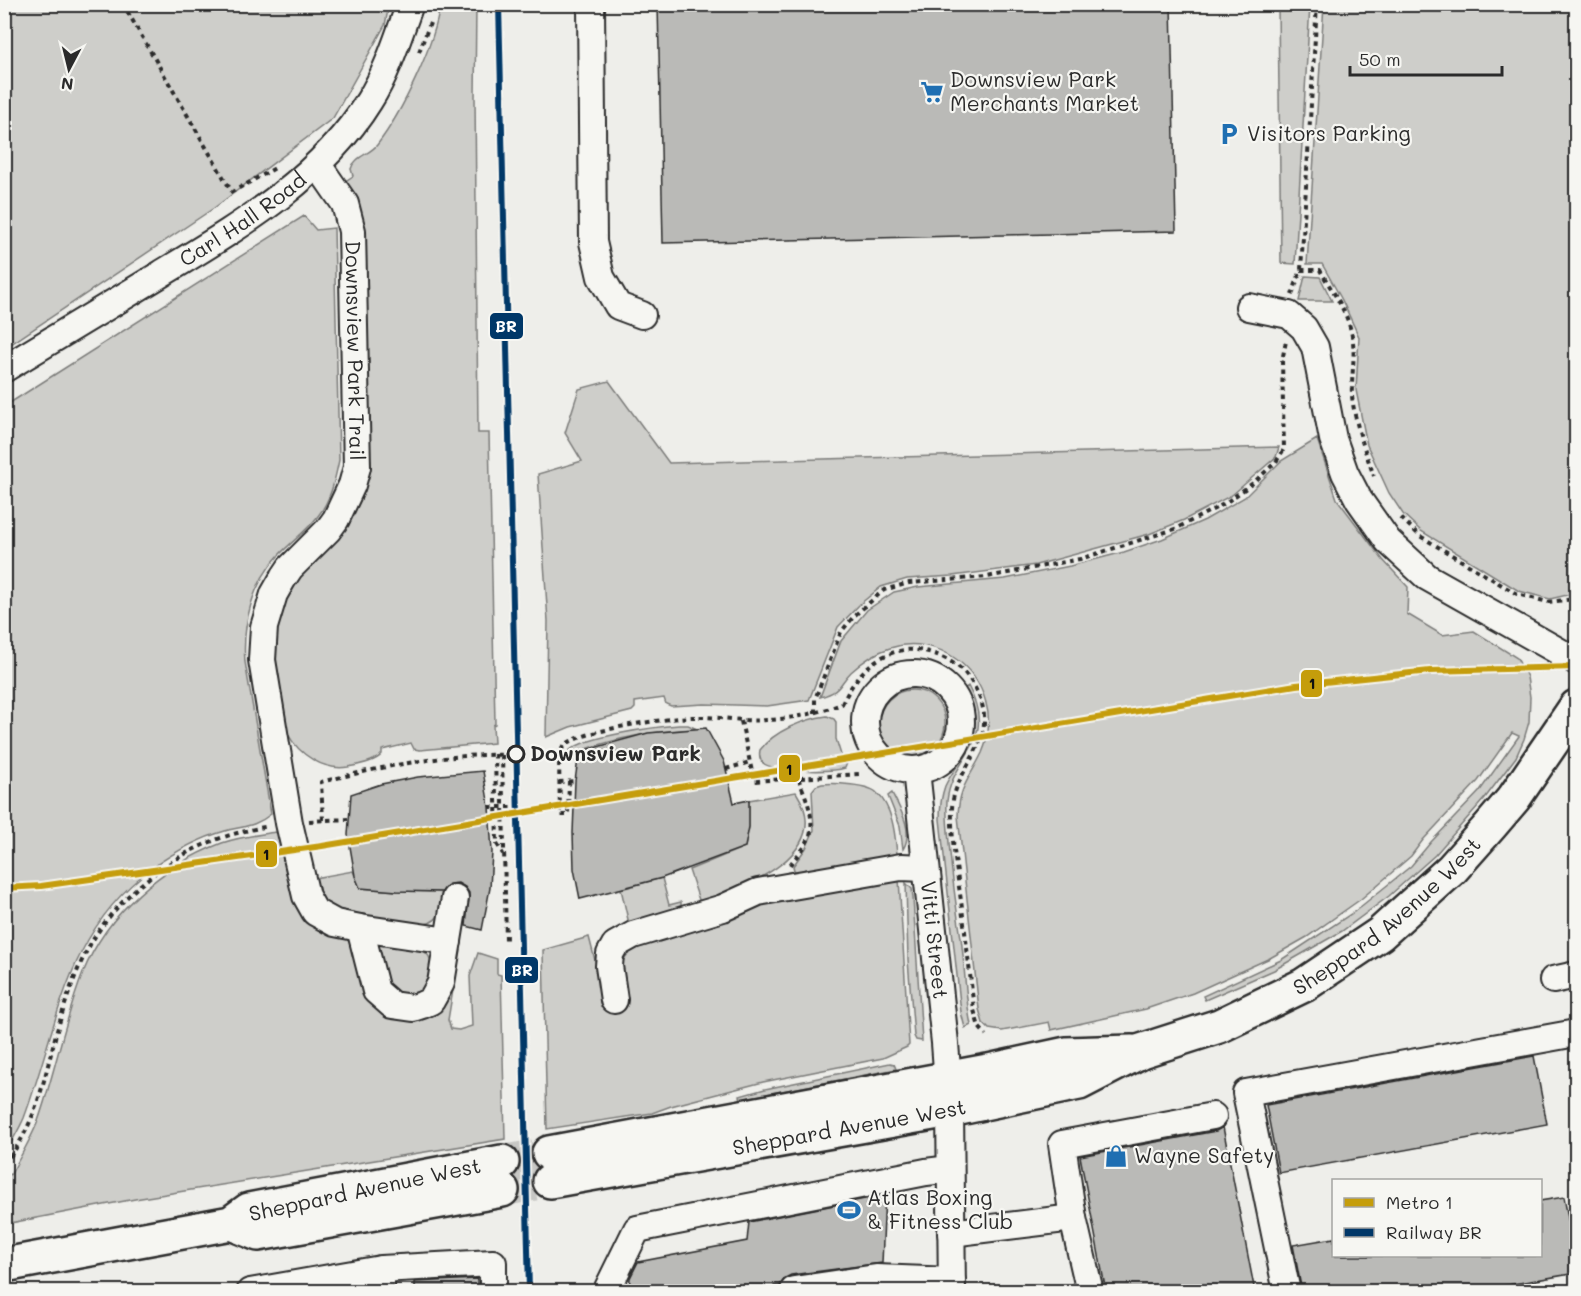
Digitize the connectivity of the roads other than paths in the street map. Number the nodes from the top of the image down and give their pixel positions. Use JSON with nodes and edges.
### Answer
{"nodes":[{"id":1,"x":410,"y":4,"type":"edge"},
{"id":2,"x":591,"y":4,"type":"edge"},
{"id":3,"x":318,"y":165,"type":"junction"},
{"id":4,"x":1249,"y":307,"type":"dead end"},
{"id":5,"x":642,"y":315,"type":"dead end"},
{"id":6,"x":4,"y":369,"type":"edge"},
{"id":7,"x":1576,"y":661,"type":"edge"},
{"id":8,"x":1576,"y":707,"type":"edge"},
{"id":9,"x":916,"y":770,"type":"dead end"},
{"id":10,"x":926,"y":868,"type":"junction"},
{"id":11,"x":455,"y":898,"type":"dead end"},
{"id":12,"x":360,"y":928,"type":"junction"},
{"id":13,"x":448,"y":941,"type":"junction"},
{"id":14,"x":614,"y":1000,"type":"dead end"},
{"id":15,"x":1576,"y":1036,"type":"edge"},
{"id":16,"x":948,"y":1094,"type":"junction"},
{"id":17,"x":1213,"y":1116,"type":"dead end"},
{"id":18,"x":550,"y":1167,"type":"tunnel mouth"},
{"id":19,"x":950,"y":1169,"type":"junction"},
{"id":20,"x":502,"y":1176,"type":"tunnel mouth"},
{"id":21,"x":1073,"y":1218,"type":"junction"},
{"id":22,"x":951,"y":1233,"type":"junction"},
{"id":23,"x":4,"y":1265,"type":"edge"},
{"id":24,"x":381,"y":1280,"type":"edge"},
{"id":25,"x":952,"y":1286,"type":"edge"},
{"id":26,"x":250,"y":1292,"type":"edge"},
{"id":27,"x":493,"y":1292,"type":"edge"},
{"id":28,"x":606,"y":1292,"type":"edge"},
{"id":29,"x":794,"y":1292,"type":"edge"},
{"id":30,"x":1089,"y":1292,"type":"edge"},
{"id":31,"x":1287,"y":1292,"type":"edge"}],
"edges":[{"from":1,"to":3,"type":"street","name":"Carl Hall Road"},
{"from":2,"to":5,"type":"street"},
{"from":3,"to":6,"type":"street","name":"Carl Hall Road"},
{"from":3,"to":12,"type":"street","name":"Downsview Park Trail"},
{"from":4,"to":7,"type":"street"},
{"from":8,"to":16,"type":"main road","name":"Sheppard Avenue West"},
{"from":9,"to":10,"type":"street","name":"Vitti Street"},
{"from":10,"to":14,"type":"street"},
{"from":10,"to":16,"type":"street","name":"Vitti Street"},
{"from":11,"to":13,"type":"street"},
{"from":12,"to":13,"type":"street","name":"Downsview Park Trail"},
{"from":12,"to":13,"type":"street"},
{"from":15,"to":31,"type":"street"},
{"from":16,"to":18,"type":"main road","name":"Sheppard Avenue West"},
{"from":16,"to":19,"type":"street","name":"Vitti Street"},
{"from":17,"to":21,"type":"street"},
{"from":19,"to":22,"type":"street","name":"Vitti Street"},
{"from":19,"to":28,"type":"street"},
{"from":20,"to":23,"type":"main road","name":"Sheppard Avenue West"},
{"from":21,"to":22,"type":"street"},
{"from":21,"to":30,"type":"street"},
{"from":22,"to":25,"type":"street","name":"Vitti Street"},
{"from":24,"to":26,"type":"street"},
{"from":24,"to":27,"type":"street"},
{"from":25,"to":29,"type":"street"}]}
